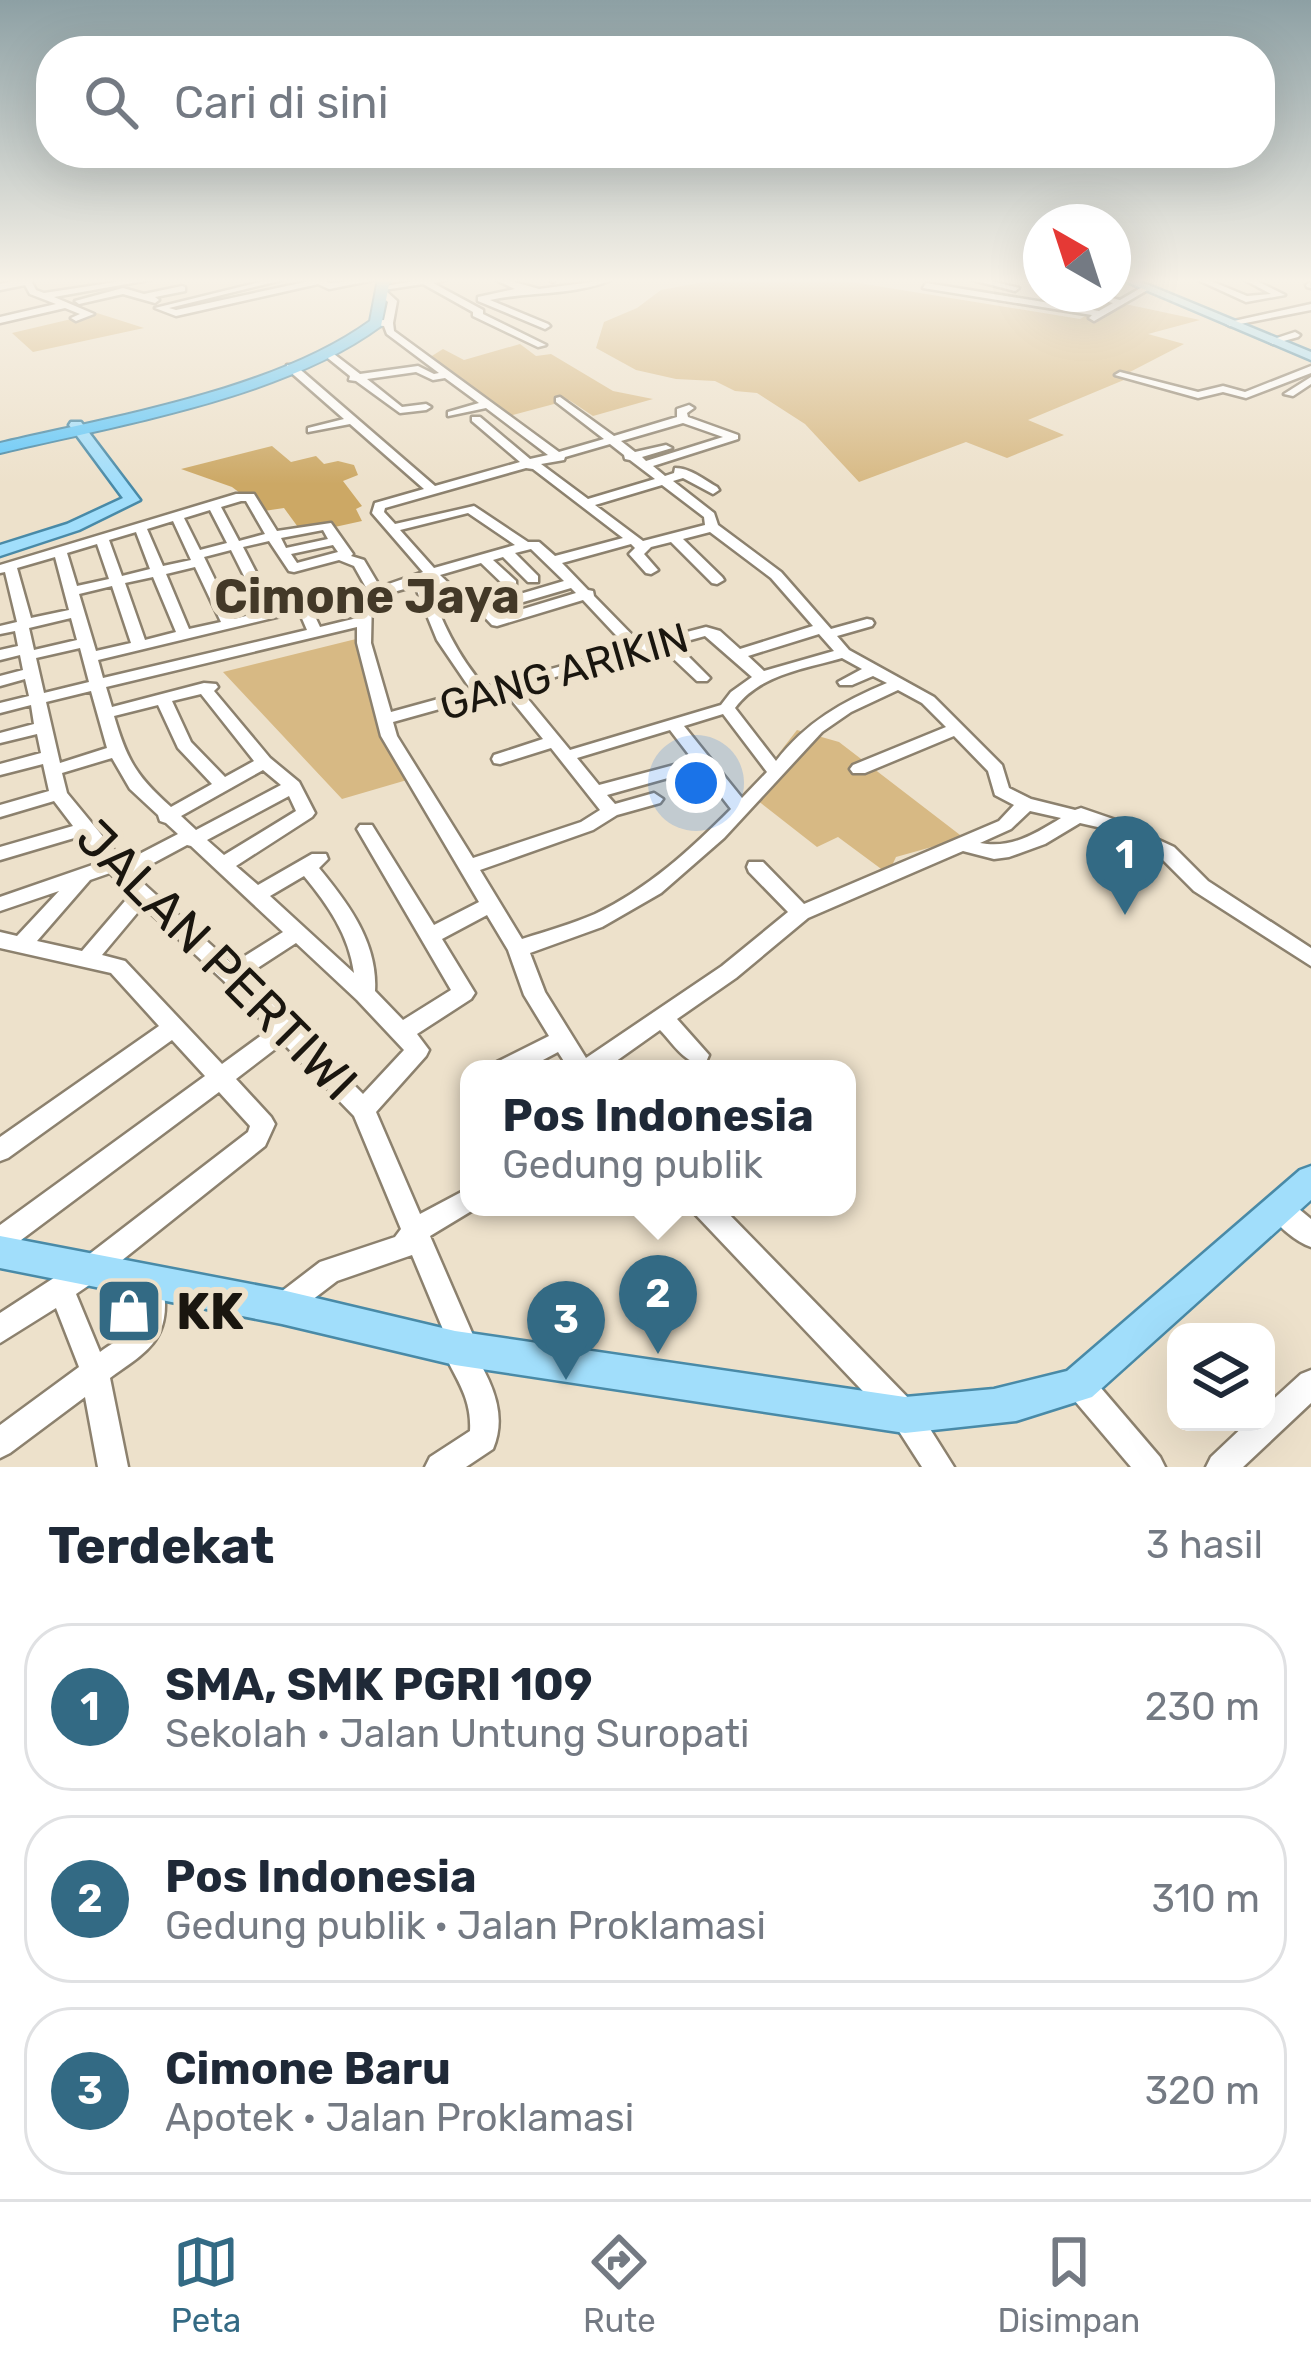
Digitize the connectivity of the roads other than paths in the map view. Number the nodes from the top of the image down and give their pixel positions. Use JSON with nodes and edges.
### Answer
{"nodes":[{"id":1,"x":328,"y":347,"type":"edge"},
{"id":2,"x":338,"y":347,"type":"edge"},
{"id":3,"x":412,"y":347,"type":"edge"},
{"id":4,"x":328,"y":353,"type":"junction"},
{"id":5,"x":291,"y":367,"type":"junction"},
{"id":6,"x":1134,"y":368,"type":"dead end"},
{"id":7,"x":1311,"y":369,"type":"edge"},
{"id":8,"x":396,"y":374,"type":"junction"},
{"id":9,"x":449,"y":374,"type":"junction"},
{"id":10,"x":1120,"y":375,"type":"dead end"},
{"id":11,"x":353,"y":378,"type":"junction"},
{"id":12,"x":1311,"y":380,"type":"edge"},
{"id":13,"x":407,"y":383,"type":"dead end"},
{"id":14,"x":1216,"y":391,"type":"junction"},
{"id":15,"x":476,"y":394,"type":"junction"},
{"id":16,"x":1289,"y":394,"type":"dead end"},
{"id":17,"x":455,"y":400,"type":"dead end"},
{"id":18,"x":560,"y":400,"type":"dead end"},
{"id":19,"x":426,"y":407,"type":"dead end"},
{"id":20,"x":495,"y":408,"type":"junction"},
{"id":21,"x":476,"y":419,"type":"junction"},
{"id":22,"x":353,"y":420,"type":"junction"},
{"id":23,"x":78,"y":427,"type":"junction"},
{"id":24,"x":312,"y":430,"type":"dead end"},
{"id":25,"x":610,"y":443,"type":"junction"},
{"id":26,"x":0,"y":446,"type":"edge"},
{"id":27,"x":666,"y":454,"type":"junction"},
{"id":28,"x":629,"y":457,"type":"junction"},
{"id":29,"x":560,"y":458,"type":"junction"},
{"id":30,"x":474,"y":460,"type":"dead end"},
{"id":31,"x":533,"y":465,"type":"junction"},
{"id":32,"x":642,"y":466,"type":"junction"},
{"id":33,"x":687,"y":473,"type":"junction"},
{"id":34,"x":497,"y":475,"type":"junction"},
{"id":35,"x":452,"y":476,"type":"dead end"},
{"id":36,"x":662,"y":482,"type":"junction"},
{"id":37,"x":511,"y":487,"type":"dead end"},
{"id":38,"x":430,"y":492,"type":"junction"},
{"id":39,"x":682,"y":497,"type":"junction"},
{"id":40,"x":586,"y":504,"type":"junction"},
{"id":41,"x":214,"y":505,"type":"junction"},
{"id":42,"x":177,"y":516,"type":"junction"},
{"id":43,"x":140,"y":527,"type":"junction"},
{"id":44,"x":712,"y":527,"type":"junction"},
{"id":45,"x":391,"y":529,"type":"junction"},
{"id":46,"x":274,"y":537,"type":"junction"},
{"id":47,"x":102,"y":538,"type":"junction"},
{"id":48,"x":676,"y":539,"type":"junction"},
{"id":49,"x":336,"y":541,"type":"junction"},
{"id":50,"x":639,"y":543,"type":"junction"},
{"id":51,"x":237,"y":546,"type":"junction"},
{"id":52,"x":526,"y":546,"type":"junction"},
{"id":53,"x":60,"y":550,"type":"junction"},
{"id":54,"x":284,"y":552,"type":"junction"},
{"id":55,"x":506,"y":552,"type":"junction"},
{"id":56,"x":197,"y":558,"type":"junction"},
{"id":57,"x":344,"y":558,"type":"junction"},
{"id":58,"x":483,"y":558,"type":"junction"},
{"id":59,"x":553,"y":561,"type":"junction"},
{"id":60,"x":3,"y":562,"type":"edge"},
{"id":61,"x":651,"y":570,"type":"dead end"},
{"id":62,"x":157,"y":571,"type":"junction"},
{"id":63,"x":426,"y":577,"type":"junction"},
{"id":64,"x":533,"y":579,"type":"dead end"},
{"id":65,"x":117,"y":580,"type":"junction"},
{"id":66,"x":717,"y":580,"type":"dead end"},
{"id":67,"x":575,"y":582,"type":"junction"},
{"id":68,"x":511,"y":584,"type":"dead end"},
{"id":69,"x":71,"y":592,"type":"junction"},
{"id":70,"x":376,"y":592,"type":"junction"},
{"id":71,"x":588,"y":595,"type":"junction"},
{"id":72,"x":508,"y":602,"type":"dead end"},
{"id":73,"x":77,"y":612,"type":"junction"},
{"id":74,"x":271,"y":615,"type":"junction"},
{"id":75,"x":366,"y":620,"type":"junction"},
{"id":76,"x":867,"y":623,"type":"dead end"},
{"id":77,"x":23,"y":624,"type":"junction"},
{"id":78,"x":229,"y":624,"type":"junction"},
{"id":79,"x":0,"y":630,"type":"edge"},
{"id":80,"x":825,"y":631,"type":"junction"},
{"id":81,"x":190,"y":633,"type":"junction"},
{"id":82,"x":316,"y":633,"type":"junction"},
{"id":83,"x":665,"y":642,"type":"junction"},
{"id":84,"x":591,"y":643,"type":"dead end"},
{"id":85,"x":139,"y":645,"type":"junction"},
{"id":86,"x":88,"y":650,"type":"junction"},
{"id":87,"x":638,"y":650,"type":"junction"},
{"id":88,"x":844,"y":653,"type":"junction"},
{"id":89,"x":0,"y":655,"type":"edge"},
{"id":90,"x":737,"y":655,"type":"junction"},
{"id":91,"x":28,"y":659,"type":"junction"},
{"id":92,"x":206,"y":659,"type":"junction"},
{"id":93,"x":604,"y":662,"type":"junction"},
{"id":94,"x":874,"y":670,"type":"junction"},
{"id":95,"x":761,"y":676,"type":"junction"},
{"id":96,"x":702,"y":678,"type":"dead end"},
{"id":97,"x":0,"y":681,"type":"edge"},
{"id":98,"x":846,"y":682,"type":"dead end"},
{"id":99,"x":98,"y":684,"type":"junction"},
{"id":100,"x":507,"y":684,"type":"junction"},
{"id":101,"x":899,"y":684,"type":"junction"},
{"id":102,"x":482,"y":694,"type":"junction"},
{"id":103,"x":37,"y":698,"type":"junction"},
{"id":104,"x":163,"y":698,"type":"junction"},
{"id":105,"x":0,"y":708,"type":"edge"},
{"id":106,"x":727,"y":708,"type":"junction"},
{"id":107,"x":106,"y":713,"type":"junction"},
{"id":108,"x":384,"y":719,"type":"junction"},
{"id":109,"x":675,"y":726,"type":"junction"},
{"id":110,"x":42,"y":727,"type":"junction"},
{"id":111,"x":954,"y":730,"type":"junction"},
{"id":112,"x":0,"y":738,"type":"edge"},
{"id":113,"x":561,"y":749,"type":"junction"},
{"id":114,"x":116,"y":751,"type":"junction"},
{"id":115,"x":500,"y":759,"type":"dead end"},
{"id":116,"x":264,"y":762,"type":"junction"},
{"id":117,"x":703,"y":763,"type":"junction"},
{"id":118,"x":49,"y":764,"type":"junction"},
{"id":119,"x":859,"y":769,"type":"dead end"},
{"id":120,"x":0,"y":770,"type":"edge"},
{"id":121,"x":776,"y":773,"type":"junction"},
{"id":122,"x":223,"y":784,"type":"junction"},
{"id":123,"x":293,"y":786,"type":"junction"},
{"id":124,"x":596,"y":792,"type":"junction"},
{"id":125,"x":58,"y":794,"type":"junction"},
{"id":126,"x":654,"y":799,"type":"dead end"},
{"id":127,"x":1027,"y":804,"type":"junction"},
{"id":128,"x":741,"y":809,"type":"junction"},
{"id":129,"x":0,"y":811,"type":"edge"},
{"id":130,"x":610,"y":812,"type":"junction"},
{"id":131,"x":1081,"y":814,"type":"junction"},
{"id":132,"x":166,"y":817,"type":"junction"},
{"id":133,"x":82,"y":829,"type":"junction"},
{"id":134,"x":366,"y":829,"type":"dead end"},
{"id":135,"x":190,"y":838,"type":"junction"},
{"id":136,"x":962,"y":843,"type":"junction"},
{"id":137,"x":0,"y":854,"type":"edge"},
{"id":138,"x":223,"y":865,"type":"junction"},
{"id":139,"x":468,"y":867,"type":"junction"},
{"id":140,"x":756,"y":867,"type":"dead end"},
{"id":141,"x":118,"y":868,"type":"junction"},
{"id":142,"x":82,"y":877,"type":"junction"},
{"id":143,"x":258,"y":894,"type":"junction"},
{"id":144,"x":141,"y":895,"type":"junction"},
{"id":145,"x":0,"y":904,"type":"edge"},
{"id":146,"x":490,"y":905,"type":"junction"},
{"id":147,"x":801,"y":913,"type":"junction"},
{"id":148,"x":298,"y":932,"type":"junction"},
{"id":149,"x":430,"y":936,"type":"junction"},
{"id":150,"x":10,"y":942,"type":"edge"},
{"id":151,"x":518,"y":949,"type":"junction"},
{"id":152,"x":1311,"y":958,"type":"edge"},
{"id":153,"x":86,"y":960,"type":"junction"},
{"id":154,"x":231,"y":975,"type":"junction"},
{"id":155,"x":364,"y":994,"type":"junction"},
{"id":156,"x":662,"y":1018,"type":"junction"},
{"id":157,"x":176,"y":1026,"type":"junction"},
{"id":158,"x":286,"y":1029,"type":"junction"},
{"id":159,"x":404,"y":1031,"type":"junction"},
{"id":160,"x":561,"y":1040,"type":"junction"},
{"id":161,"x":698,"y":1055,"type":"dead end"},
{"id":162,"x":514,"y":1060,"type":"edge"},
{"id":163,"x":577,"y":1060,"type":"edge"},
{"id":164,"x":598,"y":1060,"type":"edge"},
{"id":165,"x":220,"y":1074,"type":"junction"},
{"id":166,"x":363,"y":1110,"type":"junction"},
{"id":167,"x":0,"y":1150,"type":"edge"},
{"id":168,"x":1311,"y":1180,"type":"edge"},
{"id":169,"x":460,"y":1204,"type":"edge"},
{"id":170,"x":1280,"y":1208,"type":"junction"},
{"id":171,"x":715,"y":1216,"type":"edge"},
{"id":172,"x":416,"y":1230,"type":"junction"},
{"id":173,"x":1311,"y":1235,"type":"edge"},
{"id":174,"x":0,"y":1240,"type":"edge"},
{"id":175,"x":0,"y":1252,"type":"edge"},
{"id":176,"x":92,"y":1268,"type":"junction"},
{"id":177,"x":151,"y":1282,"type":"junction"},
{"id":178,"x":61,"y":1288,"type":"junction"},
{"id":179,"x":282,"y":1307,"type":"junction"},
{"id":180,"x":0,"y":1329,"type":"edge"},
{"id":181,"x":460,"y":1349,"type":"junction"},
{"id":182,"x":95,"y":1373,"type":"junction"},
{"id":183,"x":1079,"y":1384,"type":"junction"},
{"id":184,"x":1311,"y":1384,"type":"edge"},
{"id":185,"x":905,"y":1415,"type":"junction"},
{"id":186,"x":0,"y":1443,"type":"edge"},
{"id":187,"x":112,"y":1467,"type":"edge"},
{"id":188,"x":440,"y":1467,"type":"edge"},
{"id":189,"x":939,"y":1467,"type":"edge"},
{"id":190,"x":1150,"y":1467,"type":"edge"},
{"id":191,"x":1220,"y":1467,"type":"edge"}],
"edges":[{"from":1,"to":23,"type":"highway"},
{"from":2,"to":4,"type":"highway"},
{"from":3,"to":9,"type":"street"},
{"from":4,"to":5,"type":"highway"},
{"from":4,"to":11,"type":"street"},
{"from":5,"to":22,"type":"street"},
{"from":5,"to":23,"type":"highway"},
{"from":6,"to":14,"type":"street"},
{"from":7,"to":14,"type":"street"},
{"from":8,"to":9,"type":"street"},
{"from":8,"to":11,"type":"street"},
{"from":8,"to":13,"type":"street"},
{"from":9,"to":15,"type":"street"},
{"from":10,"to":14,"type":"street"},
{"from":11,"to":19,"type":"street"},
{"from":12,"to":16,"type":"street"},
{"from":15,"to":17,"type":"street"},
{"from":15,"to":20,"type":"street"},
{"from":18,"to":25,"type":"street"},
{"from":20,"to":21,"type":"street"},
{"from":20,"to":21,"type":"street"},
{"from":20,"to":29,"type":"street"},
{"from":21,"to":31,"type":"street"},
{"from":22,"to":24,"type":"street"},
{"from":22,"to":38,"type":"street"},
{"from":23,"to":26,"type":"highway"},
{"from":23,"to":60,"type":"main road"},
{"from":25,"to":27,"type":"street"},
{"from":25,"to":28,"type":"street"},
{"from":25,"to":29,"type":"street"},
{"from":27,"to":28,"type":"street"},
{"from":27,"to":32,"type":"street"},
{"from":27,"to":33,"type":"street"},
{"from":28,"to":32,"type":"street"},
{"from":29,"to":31,"type":"street"},
{"from":30,"to":34,"type":"street"},
{"from":31,"to":34,"type":"street"},
{"from":31,"to":40,"type":"street"},
{"from":32,"to":36,"type":"street"},
{"from":33,"to":36,"type":"street"},
{"from":33,"to":39,"type":"street"},
{"from":34,"to":37,"type":"street"},
{"from":34,"to":38,"type":"street"},
{"from":35,"to":38,"type":"street"},
{"from":36,"to":39,"type":"street"},
{"from":36,"to":40,"type":"street"},
{"from":38,"to":45,"type":"street"},
{"from":39,"to":44,"type":"street"},
{"from":40,"to":50,"type":"street"},
{"from":41,"to":42,"type":"street"},
{"from":41,"to":46,"type":"street"},
{"from":41,"to":51,"type":"street"},
{"from":42,"to":43,"type":"street"},
{"from":42,"to":56,"type":"street"},
{"from":43,"to":47,"type":"street"},
{"from":43,"to":62,"type":"street"},
{"from":44,"to":48,"type":"street"},
{"from":44,"to":80,"type":"street"},
{"from":45,"to":52,"type":"street"},
{"from":45,"to":63,"type":"street"},
{"from":46,"to":49,"type":"street"},
{"from":46,"to":51,"type":"street"},
{"from":46,"to":54,"type":"street"},
{"from":47,"to":53,"type":"street"},
{"from":47,"to":65,"type":"street"},
{"from":48,"to":50,"type":"street"},
{"from":48,"to":66,"type":"street"},
{"from":49,"to":54,"type":"street"},
{"from":49,"to":57,"type":"street"},
{"from":50,"to":59,"type":"street"},
{"from":50,"to":61,"type":"street"},
{"from":51,"to":56,"type":"street"},
{"from":51,"to":74,"type":"street"},
{"from":52,"to":55,"type":"street"},
{"from":52,"to":59,"type":"street"},
{"from":53,"to":60,"type":"street"},
{"from":53,"to":69,"type":"street"},
{"from":54,"to":57,"type":"street"},
{"from":55,"to":58,"type":"street"},
{"from":55,"to":64,"type":"street"},
{"from":56,"to":62,"type":"street"},
{"from":56,"to":78,"type":"street"},
{"from":57,"to":70,"type":"street"},
{"from":58,"to":63,"type":"street"},
{"from":58,"to":68,"type":"street"},
{"from":59,"to":67,"type":"street"},
{"from":60,"to":77,"type":"street","name":"JALAN PERTIWI"},
{"from":62,"to":65,"type":"street"},
{"from":62,"to":81,"type":"street"},
{"from":63,"to":70,"type":"street"},
{"from":63,"to":71,"type":"street"},
{"from":63,"to":102,"type":"street"},
{"from":65,"to":69,"type":"street"},
{"from":65,"to":85,"type":"street"},
{"from":67,"to":71,"type":"street"},
{"from":67,"to":72,"type":"street"},
{"from":69,"to":73,"type":"street"},
{"from":70,"to":75,"type":"street"},
{"from":71,"to":87,"type":"street"},
{"from":73,"to":77,"type":"street"},
{"from":73,"to":86,"type":"street"},
{"from":74,"to":78,"type":"street"},
{"from":74,"to":82,"type":"street"},
{"from":75,"to":82,"type":"street"},
{"from":75,"to":108,"type":"street"},
{"from":76,"to":80,"type":"street","name":"GANG ARIKIN"},
{"from":77,"to":79,"type":"street"},
{"from":77,"to":91,"type":"street","name":"JALAN PERTIWI"},
{"from":78,"to":81,"type":"street"},
{"from":80,"to":88,"type":"street"},
{"from":80,"to":90,"type":"street","name":"GANG ARIKIN"},
{"from":81,"to":85,"type":"street"},
{"from":81,"to":92,"type":"street"},
{"from":82,"to":92,"type":"street"},
{"from":83,"to":87,"type":"street","name":"GANG ARIKIN"},
{"from":83,"to":90,"type":"street","name":"GANG ARIKIN"},
{"from":83,"to":96,"type":"street"},
{"from":84,"to":93,"type":"street"},
{"from":85,"to":86,"type":"street"},
{"from":86,"to":91,"type":"street"},
{"from":86,"to":99,"type":"street"},
{"from":87,"to":93,"type":"street","name":"GANG ARIKIN"},
{"from":88,"to":94,"type":"street"},
{"from":88,"to":95,"type":"street"},
{"from":89,"to":91,"type":"street"},
{"from":90,"to":95,"type":"street","name":"GANG ARIKIN"},
{"from":91,"to":97,"type":"street"},
{"from":91,"to":103,"type":"street","name":"JALAN PERTIWI"},
{"from":92,"to":99,"type":"street"},
{"from":93,"to":100,"type":"street","name":"GANG ARIKIN"},
{"from":94,"to":98,"type":"street"},
{"from":94,"to":101,"type":"street"},
{"from":95,"to":106,"type":"street"},
{"from":99,"to":103,"type":"street"},
{"from":99,"to":107,"type":"street"},
{"from":100,"to":102,"type":"street","name":"GANG ARIKIN"},
{"from":100,"to":113,"type":"street"},
{"from":101,"to":111,"type":"street"},
{"from":101,"to":121,"type":"street"},
{"from":102,"to":108,"type":"street","name":"GANG ARIKIN"},
{"from":103,"to":105,"type":"street"},
{"from":103,"to":110,"type":"street","name":"JALAN PERTIWI"},
{"from":104,"to":107,"type":"street"},
{"from":104,"to":116,"type":"street"},
{"from":104,"to":122,"type":"street"},
{"from":106,"to":109,"type":"street"},
{"from":106,"to":121,"type":"street"},
{"from":107,"to":114,"type":"street"},
{"from":108,"to":139,"type":"street"},
{"from":109,"to":113,"type":"street"},
{"from":109,"to":117,"type":"street"},
{"from":110,"to":112,"type":"street"},
{"from":110,"to":118,"type":"street","name":"JALAN PERTIWI"},
{"from":111,"to":119,"type":"street"},
{"from":111,"to":127,"type":"street"},
{"from":113,"to":115,"type":"street"},
{"from":113,"to":124,"type":"street"},
{"from":114,"to":118,"type":"street"},
{"from":114,"to":132,"type":"street"},
{"from":116,"to":122,"type":"street"},
{"from":116,"to":123,"type":"street"},
{"from":117,"to":124,"type":"street"},
{"from":117,"to":128,"type":"street"},
{"from":118,"to":120,"type":"street"},
{"from":118,"to":125,"type":"street","name":"JALAN PERTIWI"},
{"from":121,"to":128,"type":"street"},
{"from":122,"to":132,"type":"street"},
{"from":123,"to":135,"type":"street"},
{"from":123,"to":138,"type":"street"},
{"from":124,"to":130,"type":"street"},
{"from":125,"to":129,"type":"street"},
{"from":125,"to":133,"type":"street","name":"JALAN PERTIWI"},
{"from":126,"to":130,"type":"street"},
{"from":127,"to":131,"type":"street"},
{"from":127,"to":136,"type":"street"},
{"from":128,"to":151,"type":"street"},
{"from":130,"to":139,"type":"street"},
{"from":131,"to":136,"type":"street"},
{"from":131,"to":152,"type":"street"},
{"from":132,"to":135,"type":"street"},
{"from":133,"to":137,"type":"street"},
{"from":133,"to":141,"type":"street","name":"JALAN PERTIWI"},
{"from":134,"to":149,"type":"street"},
{"from":135,"to":138,"type":"street"},
{"from":135,"to":141,"type":"street"},
{"from":136,"to":147,"type":"street"},
{"from":138,"to":143,"type":"street"},
{"from":139,"to":146,"type":"street"},
{"from":140,"to":147,"type":"street"},
{"from":141,"to":142,"type":"street"},
{"from":141,"to":144,"type":"street","name":"JALAN PERTIWI"},
{"from":142,"to":145,"type":"street"},
{"from":142,"to":150,"type":"street"},
{"from":143,"to":148,"type":"street"},
{"from":143,"to":155,"type":"street","name":"JALAN PERTIWI"},
{"from":144,"to":153,"type":"street"},
{"from":144,"to":154,"type":"street","name":"JALAN PERTIWI"},
{"from":146,"to":149,"type":"street"},
{"from":146,"to":151,"type":"street"},
{"from":147,"to":156,"type":"street"},
{"from":148,"to":154,"type":"street"},
{"from":148,"to":155,"type":"street"},
{"from":149,"to":159,"type":"street"},
{"from":150,"to":153,"type":"street"},
{"from":151,"to":160,"type":"street"},
{"from":153,"to":157,"type":"street"},
{"from":154,"to":158,"type":"street","name":"JALAN PERTIWI"},
{"from":155,"to":159,"type":"street","name":"JALAN PERTIWI"},
{"from":156,"to":161,"type":"street"},
{"from":156,"to":164,"type":"street"},
{"from":157,"to":165,"type":"street"},
{"from":157,"to":167,"type":"street"},
{"from":158,"to":165,"type":"street"},
{"from":158,"to":166,"type":"street","name":"JALAN PERTIWI"},
{"from":159,"to":166,"type":"street","name":"JALAN PERTIWI"},
{"from":160,"to":162,"type":"street"},
{"from":160,"to":163,"type":"street"},
{"from":165,"to":174,"type":"street"},
{"from":165,"to":176,"type":"street"},
{"from":166,"to":172,"type":"street"},
{"from":168,"to":170,"type":"main road"},
{"from":169,"to":172,"type":"street"},
{"from":170,"to":173,"type":"street"},
{"from":170,"to":183,"type":"main road"},
{"from":171,"to":185,"type":"street"},
{"from":172,"to":179,"type":"street"},
{"from":172,"to":181,"type":"street"},
{"from":175,"to":176,"type":"main road"},
{"from":176,"to":177,"type":"main road"},
{"from":176,"to":178,"type":"street"},
{"from":177,"to":179,"type":"main road"},
{"from":177,"to":182,"type":"street"},
{"from":178,"to":180,"type":"street"},
{"from":178,"to":182,"type":"street"},
{"from":179,"to":181,"type":"main road"},
{"from":181,"to":185,"type":"main road"},
{"from":181,"to":188,"type":"street"},
{"from":182,"to":186,"type":"street"},
{"from":182,"to":187,"type":"street"},
{"from":183,"to":185,"type":"main road"},
{"from":183,"to":190,"type":"street"},
{"from":184,"to":191,"type":"street"},
{"from":185,"to":189,"type":"street"}]}
